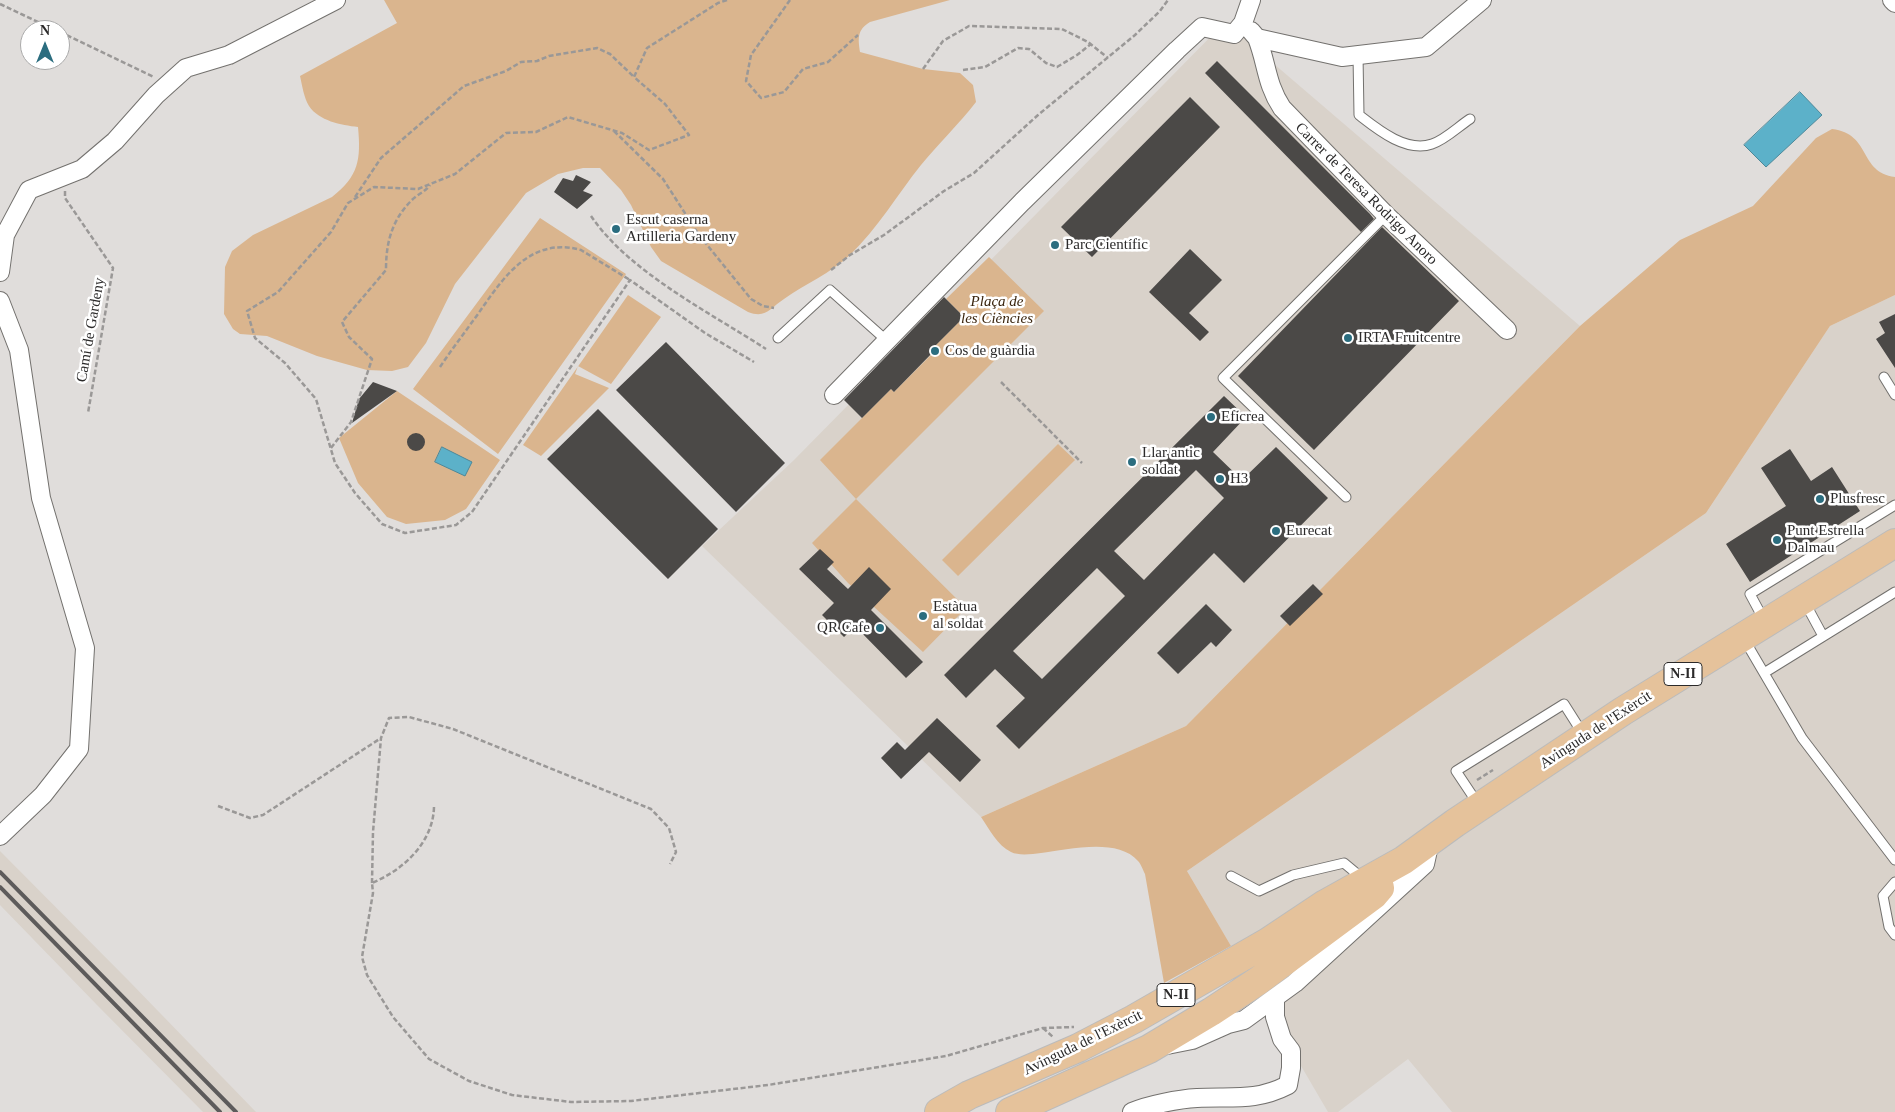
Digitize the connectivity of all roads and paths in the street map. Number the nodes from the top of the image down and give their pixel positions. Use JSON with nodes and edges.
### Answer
{"nodes":[{"id":1,"x":336,"y":0,"type":"edge"},
{"id":2,"x":727,"y":0,"type":"edge"},
{"id":3,"x":790,"y":0,"type":"edge"},
{"id":4,"x":1168,"y":0,"type":"edge"},
{"id":5,"x":1251,"y":0,"type":"edge"},
{"id":6,"x":1482,"y":0,"type":"edge"},
{"id":7,"x":1892,"y":0,"type":"edge"},
{"id":8,"x":1895,"y":3,"type":"edge"},
{"id":9,"x":0,"y":4,"type":"edge"},
{"id":10,"x":34,"y":20,"type":"edge"},
{"id":11,"x":1238,"y":29,"type":"junction"},
{"id":12,"x":858,"y":35,"type":"dead end"},
{"id":13,"x":70,"y":37,"type":"edge"},
{"id":14,"x":1257,"y":38,"type":"junction"},
{"id":15,"x":1091,"y":44,"type":"junction"},
{"id":16,"x":1358,"y":55,"type":"junction"},
{"id":17,"x":1108,"y":58,"type":"junction"},
{"id":18,"x":923,"y":69,"type":"dead end"},
{"id":19,"x":964,"y":70,"type":"dead end"},
{"id":20,"x":634,"y":77,"type":"junction"},
{"id":21,"x":169,"y":84,"type":"junction"},
{"id":22,"x":1470,"y":118,"type":"dead end"},
{"id":23,"x":614,"y":131,"type":"junction"},
{"id":24,"x":65,"y":176,"type":"junction"},
{"id":25,"x":431,"y":184,"type":"junction"},
{"id":26,"x":355,"y":199,"type":"junction"},
{"id":27,"x":1386,"y":215,"type":"junction"},
{"id":28,"x":591,"y":216,"type":"dead end"},
{"id":29,"x":830,"y":270,"type":"dead end"},
{"id":30,"x":0,"y":272,"type":"edge"},
{"id":31,"x":630,"y":280,"type":"junction"},
{"id":32,"x":0,"y":301,"type":"edge"},
{"id":33,"x":774,"y":308,"type":"dead end"},
{"id":34,"x":1507,"y":330,"type":"dead end"},
{"id":35,"x":778,"y":338,"type":"dead end"},
{"id":36,"x":886,"y":340,"type":"junction"},
{"id":37,"x":766,"y":349,"type":"dead end"},
{"id":38,"x":754,"y":362,"type":"dead end"},
{"id":39,"x":440,"y":367,"type":"dead end"},
{"id":40,"x":1884,"y":377,"type":"dead end"},
{"id":41,"x":1001,"y":382,"type":"dead end"},
{"id":42,"x":834,"y":395,"type":"dead end"},
{"id":43,"x":1895,"y":395,"type":"edge"},
{"id":44,"x":88,"y":413,"type":"dead end"},
{"id":45,"x":331,"y":448,"type":"junction"},
{"id":46,"x":1082,"y":463,"type":"dead end"},
{"id":47,"x":1346,"y":497,"type":"dead end"},
{"id":48,"x":1895,"y":505,"type":"edge"},
{"id":49,"x":1895,"y":543,"type":"edge"},
{"id":50,"x":1895,"y":592,"type":"edge"},
{"id":51,"x":1803,"y":599,"type":"junction"},
{"id":52,"x":1765,"y":622,"type":"junction"},
{"id":53,"x":1742,"y":636,"type":"junction"},
{"id":54,"x":1823,"y":636,"type":"junction"},
{"id":55,"x":1764,"y":673,"type":"junction"},
{"id":56,"x":1585,"y":737,"type":"junction"},
{"id":57,"x":381,"y":738,"type":"junction"},
{"id":58,"x":218,"y":806,"type":"dead end"},
{"id":59,"x":434,"y":807,"type":"dead end"},
{"id":60,"x":1480,"y":807,"type":"junction"},
{"id":61,"x":0,"y":836,"type":"edge"},
{"id":62,"x":1430,"y":841,"type":"junction"},
{"id":63,"x":1404,"y":860,"type":"junction"},
{"id":64,"x":1895,"y":860,"type":"edge"},
{"id":65,"x":670,"y":864,"type":"dead end"},
{"id":66,"x":1231,"y":876,"type":"dead end"},
{"id":67,"x":1366,"y":881,"type":"junction"},
{"id":68,"x":1895,"y":882,"type":"edge"},
{"id":69,"x":372,"y":883,"type":"junction"},
{"id":70,"x":1895,"y":935,"type":"edge"},
{"id":71,"x":1275,"y":998,"type":"junction"},
{"id":72,"x":1244,"y":1020,"type":"junction"},
{"id":73,"x":1043,"y":1028,"type":"dead end"},
{"id":74,"x":1282,"y":1039,"type":"junction"},
{"id":75,"x":1149,"y":1049,"type":"junction"},
{"id":76,"x":939,"y":1112,"type":"edge"},
{"id":77,"x":1010,"y":1112,"type":"edge"},
{"id":78,"x":1132,"y":1112,"type":"edge"}],
"edges":[{"from":1,"to":21,"type":"street"},
{"from":2,"to":20,"type":"path"},
{"from":3,"to":12,"type":"path"},
{"from":4,"to":17,"type":"path"},
{"from":5,"to":11,"type":"street"},
{"from":6,"to":16,"type":"street"},
{"from":7,"to":8,"type":"street"},
{"from":9,"to":10,"type":"path"},
{"from":11,"to":14,"type":"street"},
{"from":11,"to":36,"type":"street"},
{"from":13,"to":21,"type":"path"},
{"from":14,"to":16,"type":"street"},
{"from":14,"to":27,"type":"street","name":"Carrer de Teresa Rodrigo Anoro"},
{"from":15,"to":17,"type":"path"},
{"from":15,"to":18,"type":"path"},
{"from":15,"to":19,"type":"path"},
{"from":16,"to":22,"type":"lane"},
{"from":17,"to":29,"type":"path"},
{"from":20,"to":23,"type":"path"},
{"from":20,"to":26,"type":"path"},
{"from":21,"to":24,"type":"street"},
{"from":23,"to":25,"type":"path"},
{"from":23,"to":33,"type":"path"},
{"from":24,"to":30,"type":"street"},
{"from":24,"to":44,"type":"path","name":"Camí de Gardeny"},
{"from":25,"to":26,"type":"path"},
{"from":25,"to":45,"type":"path"},
{"from":26,"to":45,"type":"path"},
{"from":27,"to":34,"type":"street","name":"Carrer de Teresa Rodrigo Anoro"},
{"from":27,"to":47,"type":"lane"},
{"from":28,"to":37,"type":"path"},
{"from":31,"to":38,"type":"path"},
{"from":31,"to":39,"type":"path"},
{"from":31,"to":45,"type":"path"},
{"from":32,"to":61,"type":"street"},
{"from":35,"to":36,"type":"lane"},
{"from":36,"to":42,"type":"street"},
{"from":40,"to":43,"type":"lane"},
{"from":41,"to":46,"type":"path"},
{"from":48,"to":52,"type":"lane"},
{"from":49,"to":51,"type":"main road","name":"Avinguda de l'Exèrcit","number":"N-II"},
{"from":50,"to":54,"type":"lane"},
{"from":51,"to":52,"type":"main road","name":"Avinguda de l'Exèrcit","number":"N-II"},
{"from":51,"to":54,"type":"lane"},
{"from":52,"to":53,"type":"main road","name":"Avinguda de l'Exèrcit","number":"N-II"},
{"from":53,"to":55,"type":"lane"},
{"from":53,"to":56,"type":"main road","name":"Avinguda de l'Exèrcit","number":"N-II"},
{"from":54,"to":55,"type":"lane"},
{"from":55,"to":64,"type":"lane"},
{"from":56,"to":60,"type":"main road","name":"Avinguda de l'Exèrcit","number":"N-II"},
{"from":56,"to":60,"type":"lane"},
{"from":57,"to":58,"type":"path"},
{"from":57,"to":65,"type":"path"},
{"from":57,"to":69,"type":"path"},
{"from":59,"to":69,"type":"path"},
{"from":60,"to":62,"type":"main road","name":"Avinguda de l'Exèrcit","number":"N-II"},
{"from":62,"to":63,"type":"main road","name":"Avinguda de l'Exèrcit","number":"N-II"},
{"from":62,"to":71,"type":"street"},
{"from":63,"to":67,"type":"main road","name":"Avinguda de l'Exèrcit","number":"N-II"},
{"from":63,"to":75,"type":"main road","name":"Avinguda de l'Exèrcit","number":"N-II"},
{"from":66,"to":67,"type":"lane"},
{"from":67,"to":76,"type":"main road","name":"Avinguda de l'Exèrcit","number":"N-II"},
{"from":68,"to":70,"type":"lane"},
{"from":69,"to":73,"type":"path"},
{"from":71,"to":72,"type":"street"},
{"from":71,"to":74,"type":"street"},
{"from":72,"to":74,"type":"street"},
{"from":72,"to":75,"type":"street"},
{"from":74,"to":78,"type":"street"},
{"from":75,"to":77,"type":"main road","name":"Avinguda de l'Exèrcit","number":"N-II"}]}
